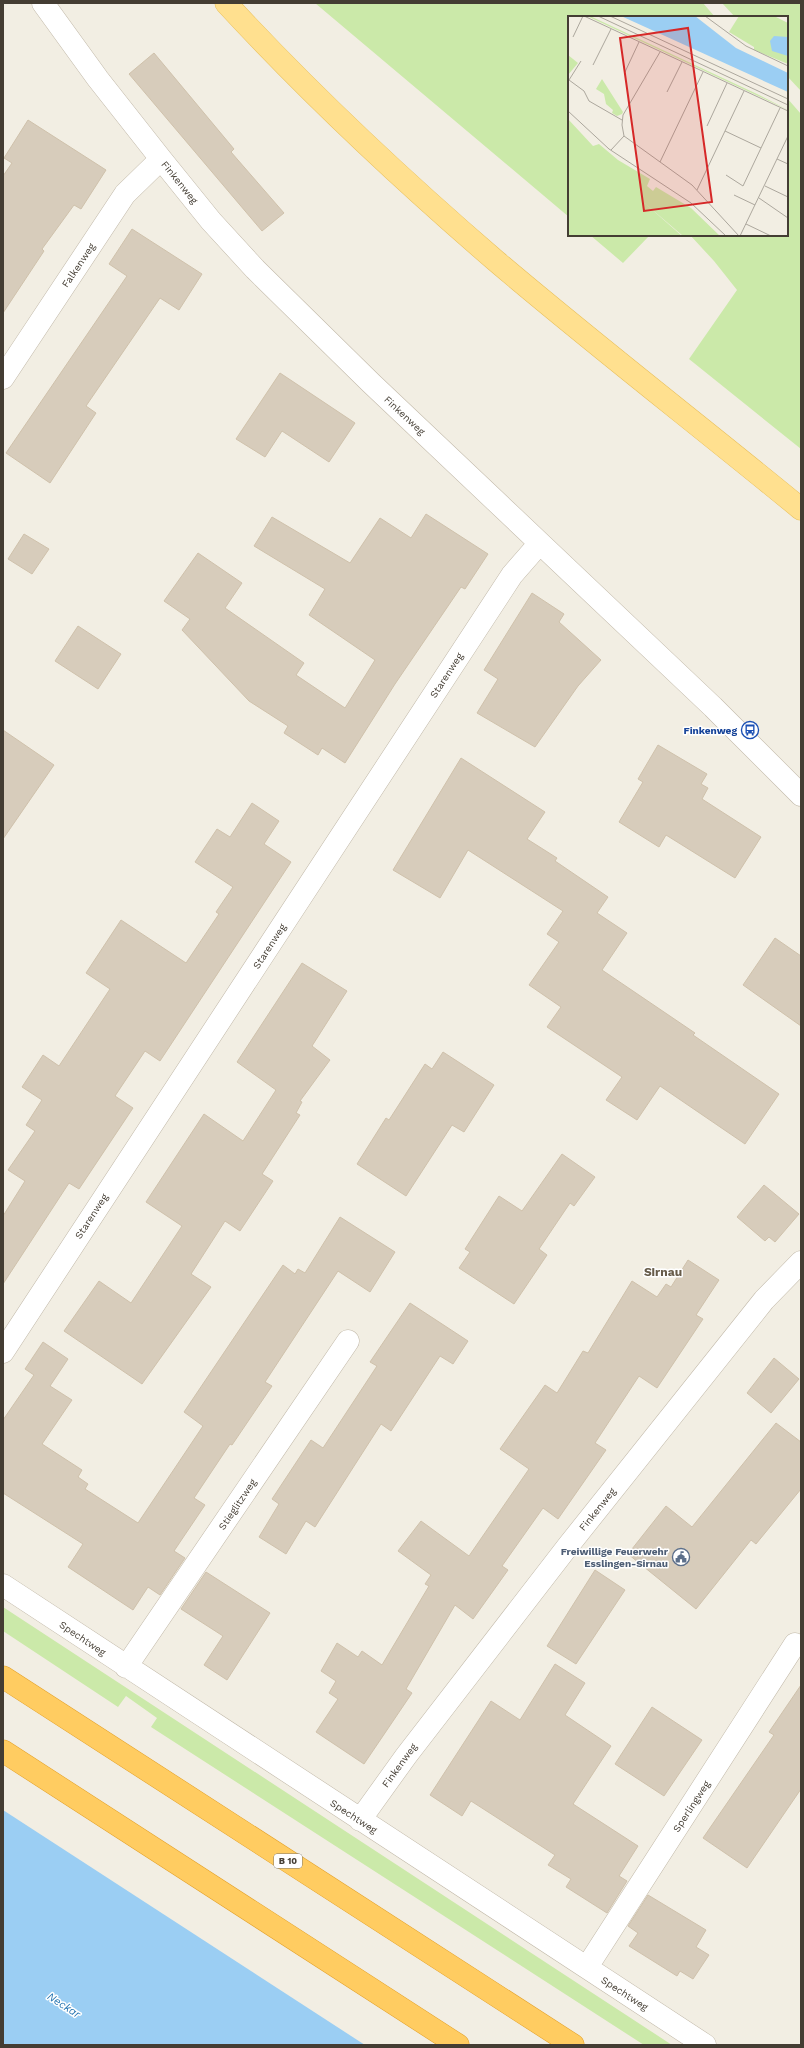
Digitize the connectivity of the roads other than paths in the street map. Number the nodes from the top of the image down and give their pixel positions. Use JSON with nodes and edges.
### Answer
{"nodes":[{"id":1,"x":43,"y":3,"type":"edge"},
{"id":2,"x":226,"y":3,"type":"edge"},
{"id":3,"x":161,"y":159,"type":"junction"},
{"id":4,"x":3,"y":378,"type":"edge"},
{"id":5,"x":801,"y":509,"type":"edge"},
{"id":6,"x":540,"y":544,"type":"junction"},
{"id":7,"x":801,"y":795,"type":"edge"},
{"id":8,"x":801,"y":1262,"type":"edge"},
{"id":9,"x":348,"y":1341,"type":"dead end"},
{"id":10,"x":3,"y":1352,"type":"edge"},
{"id":11,"x":3,"y":1585,"type":"edge"},
{"id":12,"x":795,"y":1644,"type":"dead end"},
{"id":13,"x":126,"y":1667,"type":"junction"},
{"id":14,"x":3,"y":1677,"type":"edge"},
{"id":15,"x":3,"y":1751,"type":"edge"},
{"id":16,"x":360,"y":1820,"type":"junction"},
{"id":17,"x":587,"y":1967,"type":"junction"},
{"id":18,"x":458,"y":2045,"type":"edge"},
{"id":19,"x":573,"y":2045,"type":"edge"},
{"id":20,"x":706,"y":2045,"type":"edge"}],
"edges":[{"from":1,"to":3,"type":"street","name":"Finkenweg"},
{"from":2,"to":5,"type":"main road"},
{"from":3,"to":4,"type":"street","name":"Falkenweg"},
{"from":3,"to":6,"type":"street","name":"Finkenweg"},
{"from":6,"to":7,"type":"street","name":"Finkenweg"},
{"from":6,"to":10,"type":"street","name":"Starenweg"},
{"from":8,"to":16,"type":"street","name":"Finkenweg"},
{"from":9,"to":13,"type":"street","name":"Stieglitzweg"},
{"from":11,"to":13,"type":"street","name":"Spechtweg"},
{"from":12,"to":17,"type":"street","name":"Sperlingweg"},
{"from":13,"to":16,"type":"street","name":"Spechtweg"},
{"from":14,"to":19,"type":"highway","number":"B 10"},
{"from":15,"to":18,"type":"highway"},
{"from":16,"to":17,"type":"street","name":"Spechtweg"},
{"from":17,"to":20,"type":"street","name":"Spechtweg"}]}
